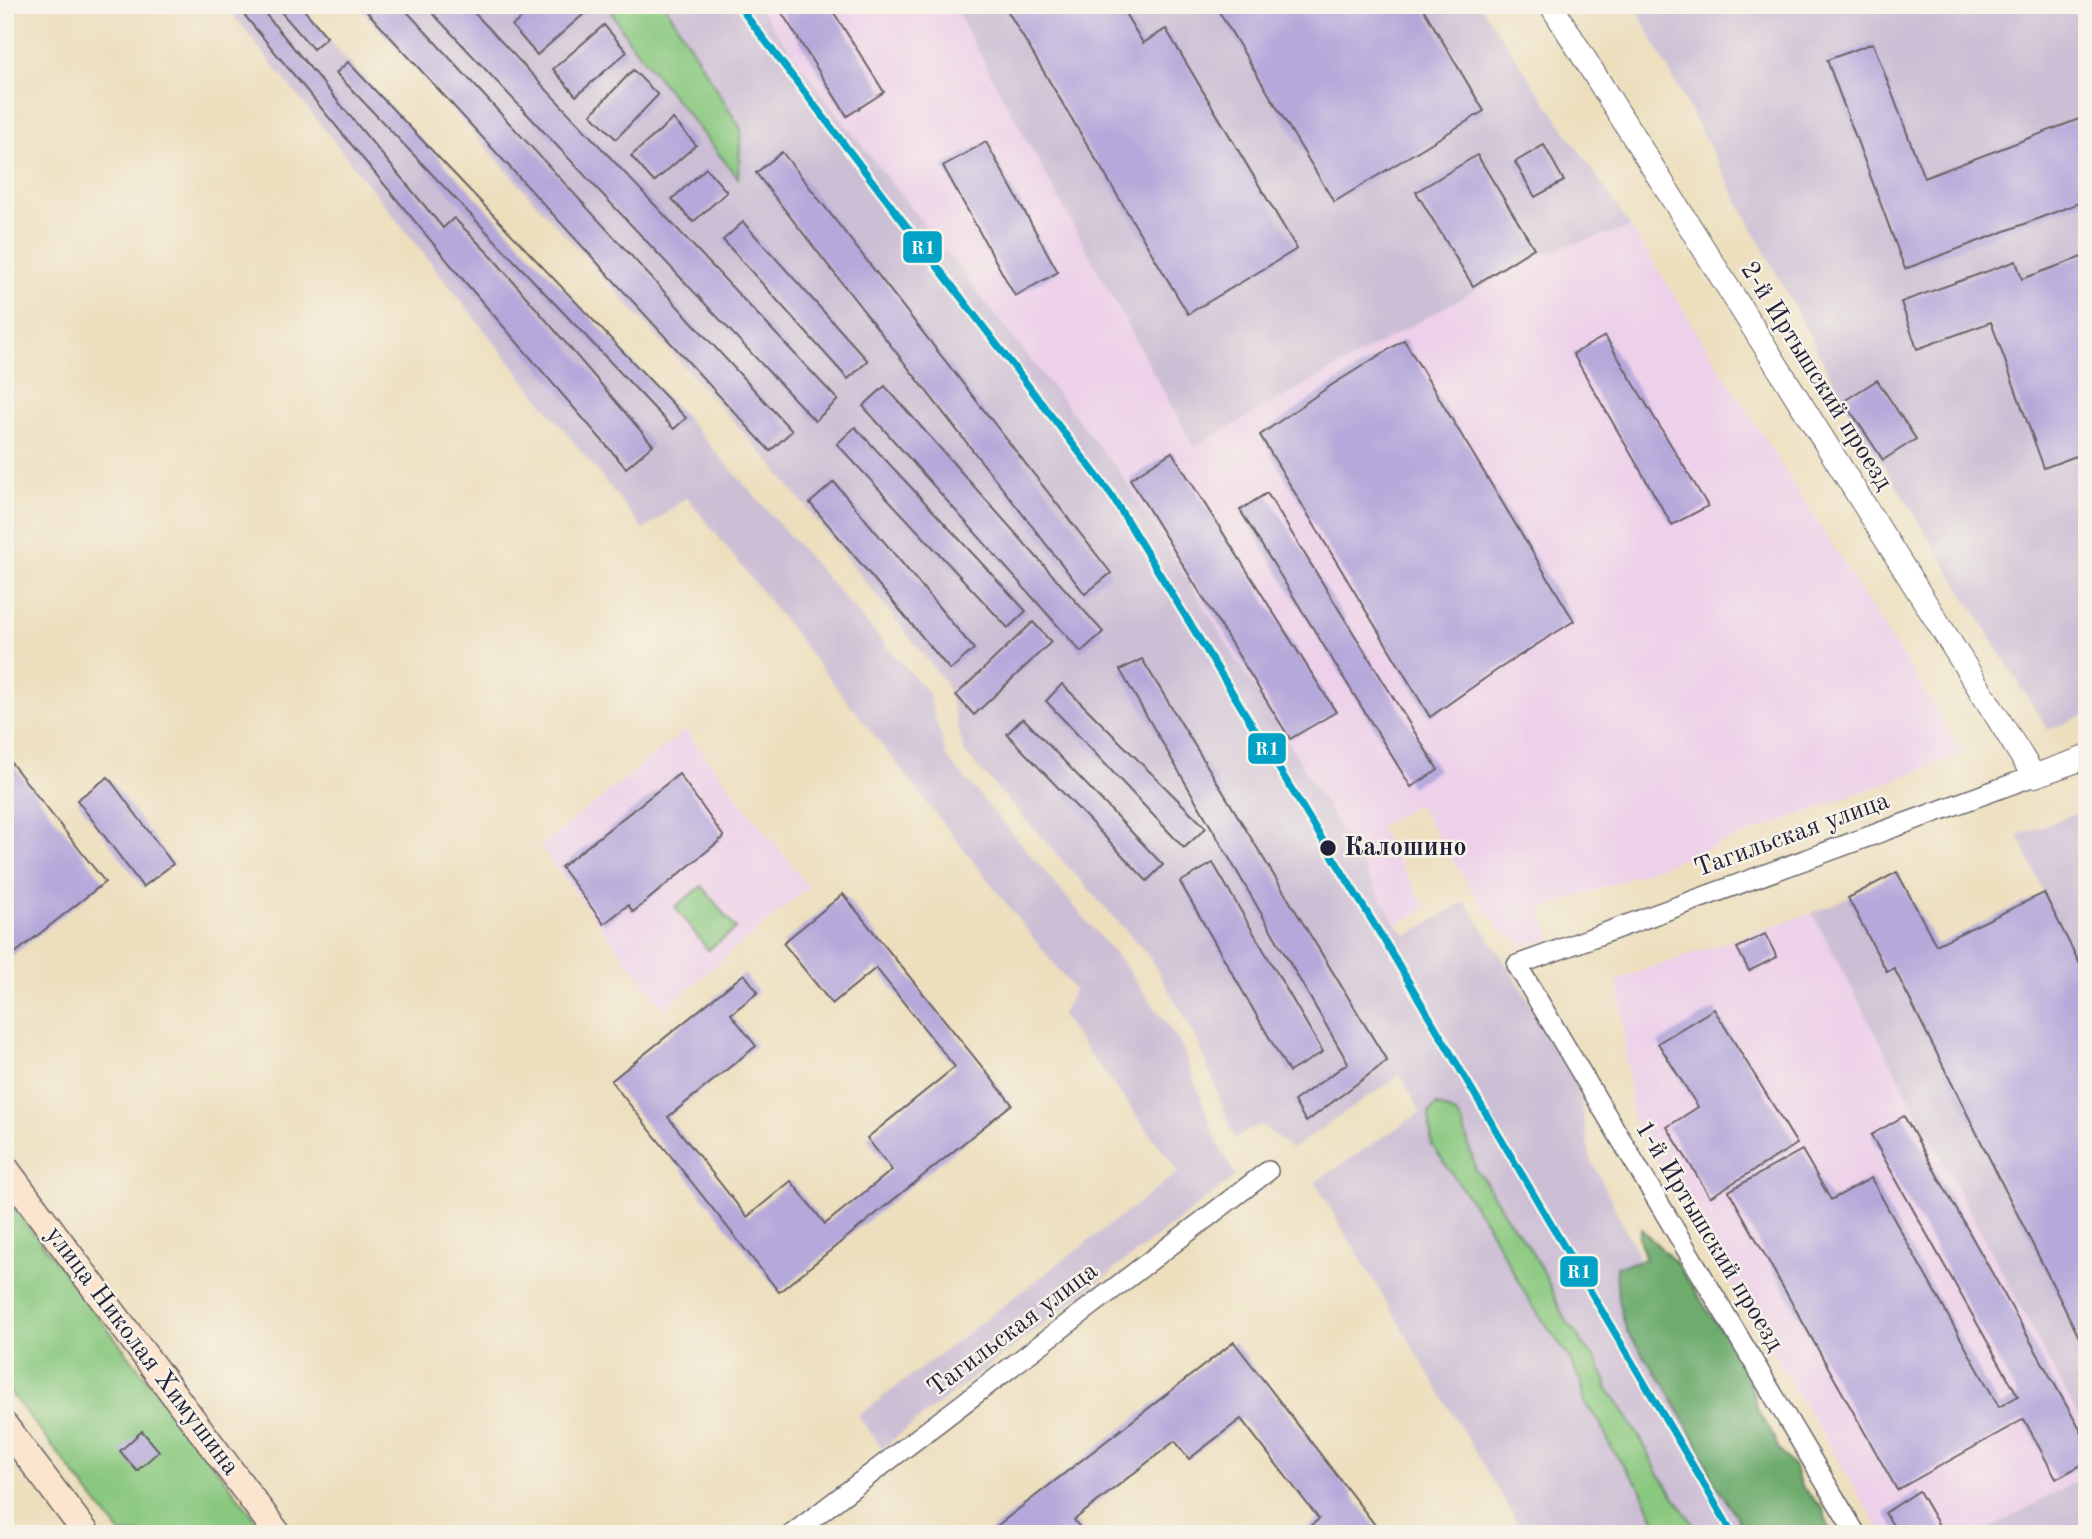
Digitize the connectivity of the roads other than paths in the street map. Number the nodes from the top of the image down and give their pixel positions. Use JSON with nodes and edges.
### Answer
{"nodes":[{"id":1,"x":1551,"y":5,"type":"edge"},
{"id":2,"x":2087,"y":757,"type":"edge"},
{"id":3,"x":2034,"y":776,"type":"junction"},
{"id":4,"x":1517,"y":965,"type":"joint"},
{"id":5,"x":5,"y":1168,"type":"edge"},
{"id":6,"x":1268,"y":1171,"type":"dead end"},
{"id":7,"x":5,"y":1426,"type":"edge"},
{"id":8,"x":88,"y":1534,"type":"edge"},
{"id":9,"x":278,"y":1534,"type":"edge"},
{"id":10,"x":792,"y":1534,"type":"edge"},
{"id":11,"x":1856,"y":1534,"type":"edge"}],
"edges":[{"from":1,"to":3,"type":"street","name":"2-й Иртышский проезд"},
{"from":2,"to":3,"type":"street","name":"Тагильская улица"},
{"from":3,"to":4,"type":"street","name":"Тагильская улица"},
{"from":4,"to":11,"type":"street","name":"1-й Иртышский проезд"},
{"from":5,"to":9,"type":"main road","name":"улица Николая Химушина"},
{"from":6,"to":10,"type":"street","name":"Тагильская улица"},
{"from":7,"to":8,"type":"main road"}]}
